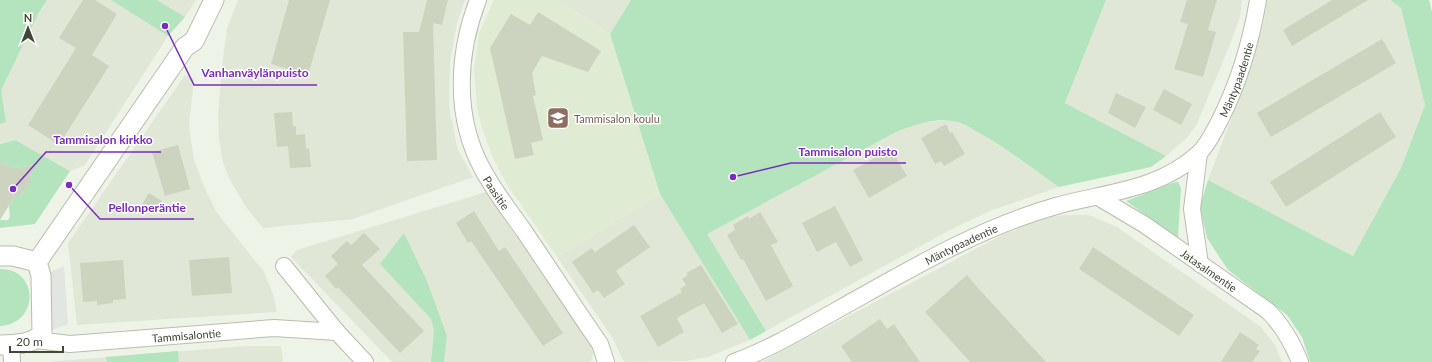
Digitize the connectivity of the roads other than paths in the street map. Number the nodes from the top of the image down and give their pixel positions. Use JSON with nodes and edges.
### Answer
{"nodes":[{"id":1,"x":214,"y":0,"type":"edge"},
{"id":2,"x":478,"y":0,"type":"edge"},
{"id":3,"x":1258,"y":0,"type":"edge"},
{"id":4,"x":1199,"y":153,"type":"junction"},
{"id":5,"x":1098,"y":197,"type":"junction"},
{"id":6,"x":0,"y":256,"type":"edge"},
{"id":7,"x":36,"y":262,"type":"junction"},
{"id":8,"x":1200,"y":264,"type":"junction"},
{"id":9,"x":284,"y":266,"type":"dead end"},
{"id":10,"x":338,"y":332,"type":"junction"},
{"id":11,"x":36,"y":340,"type":"junction"},
{"id":12,"x":8,"y":350,"type":"edge"},
{"id":13,"x":365,"y":362,"type":"edge"},
{"id":14,"x":606,"y":362,"type":"edge"},
{"id":15,"x":734,"y":362,"type":"edge"},
{"id":16,"x":1300,"y":362,"type":"edge"}],
"edges":[{"from":1,"to":7,"type":"street"},
{"from":2,"to":14,"type":"street","name":"Paasitie"},
{"from":3,"to":4,"type":"street","name":"Mäntypaadentie"},
{"from":4,"to":5,"type":"street","name":"Mäntypaadentie"},
{"from":4,"to":8,"type":"street"},
{"from":5,"to":8,"type":"street","name":"Jatasalmentie"},
{"from":5,"to":15,"type":"street","name":"Mäntypaadentie"},
{"from":6,"to":7,"type":"street"},
{"from":7,"to":11,"type":"street"},
{"from":8,"to":16,"type":"street","name":"Jatasalmentie"},
{"from":9,"to":10,"type":"street"},
{"from":10,"to":11,"type":"street","name":"Tammisalontie"},
{"from":10,"to":13,"type":"street"},
{"from":11,"to":12,"type":"street"}]}
